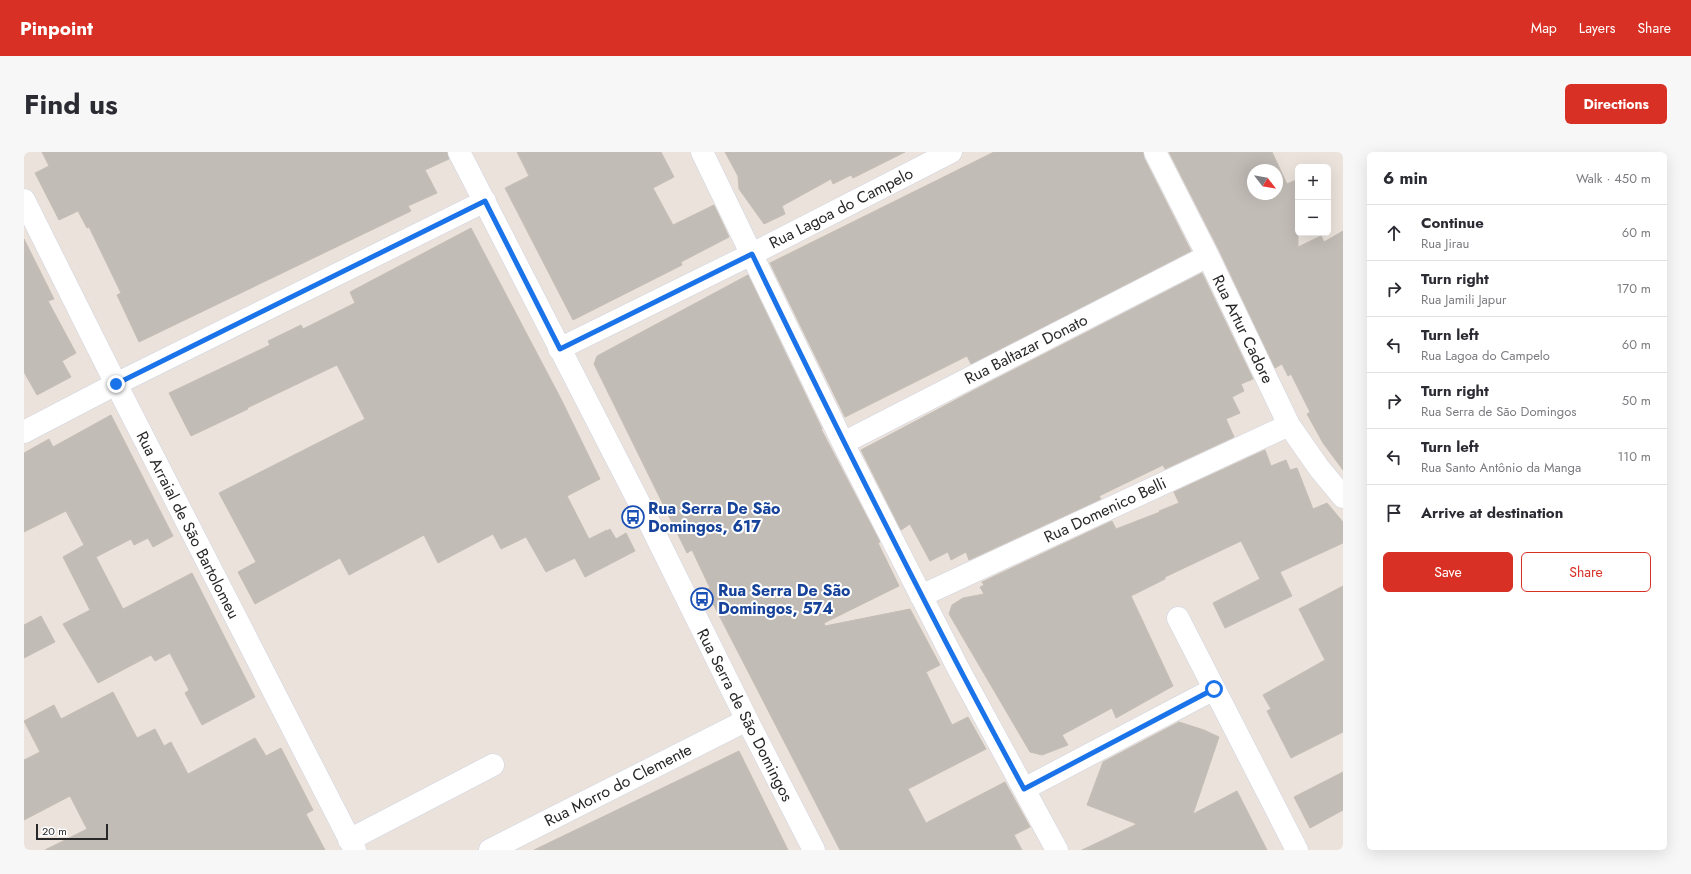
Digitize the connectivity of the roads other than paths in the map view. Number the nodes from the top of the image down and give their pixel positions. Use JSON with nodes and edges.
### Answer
{"nodes":[{"id":1,"x":459,"y":152,"type":"edge"},
{"id":2,"x":702,"y":152,"type":"edge"},
{"id":3,"x":1155,"y":152,"type":"edge"},
{"id":4,"x":945,"y":153,"type":"edge"},
{"id":5,"x":24,"y":200,"type":"edge"},
{"id":6,"x":485,"y":201,"type":"junction"},
{"id":7,"x":752,"y":254,"type":"junction"},
{"id":8,"x":1208,"y":256,"type":"junction"},
{"id":9,"x":560,"y":349,"type":"junction"},
{"id":10,"x":116,"y":384,"type":"junction"},
{"id":11,"x":1289,"y":425,"type":"junction"},
{"id":12,"x":24,"y":432,"type":"edge"},
{"id":13,"x":843,"y":443,"type":"junction"},
{"id":14,"x":1343,"y":497,"type":"edge"},
{"id":15,"x":921,"y":596,"type":"junction"},
{"id":16,"x":1178,"y":618,"type":"dead end"},
{"id":17,"x":1214,"y":689,"type":"junction"},
{"id":18,"x":747,"y":720,"type":"junction"},
{"id":19,"x":493,"y":765,"type":"dead end"},
{"id":20,"x":1024,"y":789,"type":"junction"},
{"id":21,"x":352,"y":845,"type":"edge"},
{"id":22,"x":490,"y":850,"type":"edge"},
{"id":23,"x":814,"y":850,"type":"edge"},
{"id":24,"x":1057,"y":850,"type":"edge"},
{"id":25,"x":1297,"y":850,"type":"edge"}],
"edges":[{"from":1,"to":6,"type":"street","name":"Rua Serra de São Domingos"},
{"from":2,"to":7,"type":"street"},
{"from":3,"to":8,"type":"street","name":"Rua Artur Cadore"},
{"from":4,"to":7,"type":"street","name":"Rua Lagoa do Campelo"},
{"from":5,"to":10,"type":"street","name":"Rua Arraial de São Bartolomeu"},
{"from":6,"to":9,"type":"street","name":"Rua Serra de São Domingos"},
{"from":6,"to":10,"type":"street"},
{"from":7,"to":9,"type":"street","name":"Rua Lagoa do Campelo"},
{"from":7,"to":13,"type":"street"},
{"from":8,"to":11,"type":"street","name":"Rua Artur Cadore"},
{"from":8,"to":13,"type":"street","name":"Rua Baltazar Donato"},
{"from":9,"to":18,"type":"street","name":"Rua Serra de São Domingos"},
{"from":10,"to":12,"type":"street"},
{"from":10,"to":21,"type":"street","name":"Rua Arraial de São Bartolomeu"},
{"from":11,"to":14,"type":"street","name":"Rua Artur Cadore"},
{"from":11,"to":15,"type":"street","name":"Rua Domenico Belli"},
{"from":13,"to":15,"type":"street"},
{"from":15,"to":20,"type":"street"},
{"from":16,"to":17,"type":"street"},
{"from":17,"to":20,"type":"street"},
{"from":17,"to":25,"type":"street"},
{"from":18,"to":22,"type":"street","name":"Rua Morro do Clemente"},
{"from":18,"to":23,"type":"street","name":"Rua Serra de São Domingos"},
{"from":19,"to":21,"type":"street"},
{"from":20,"to":24,"type":"street"}]}
